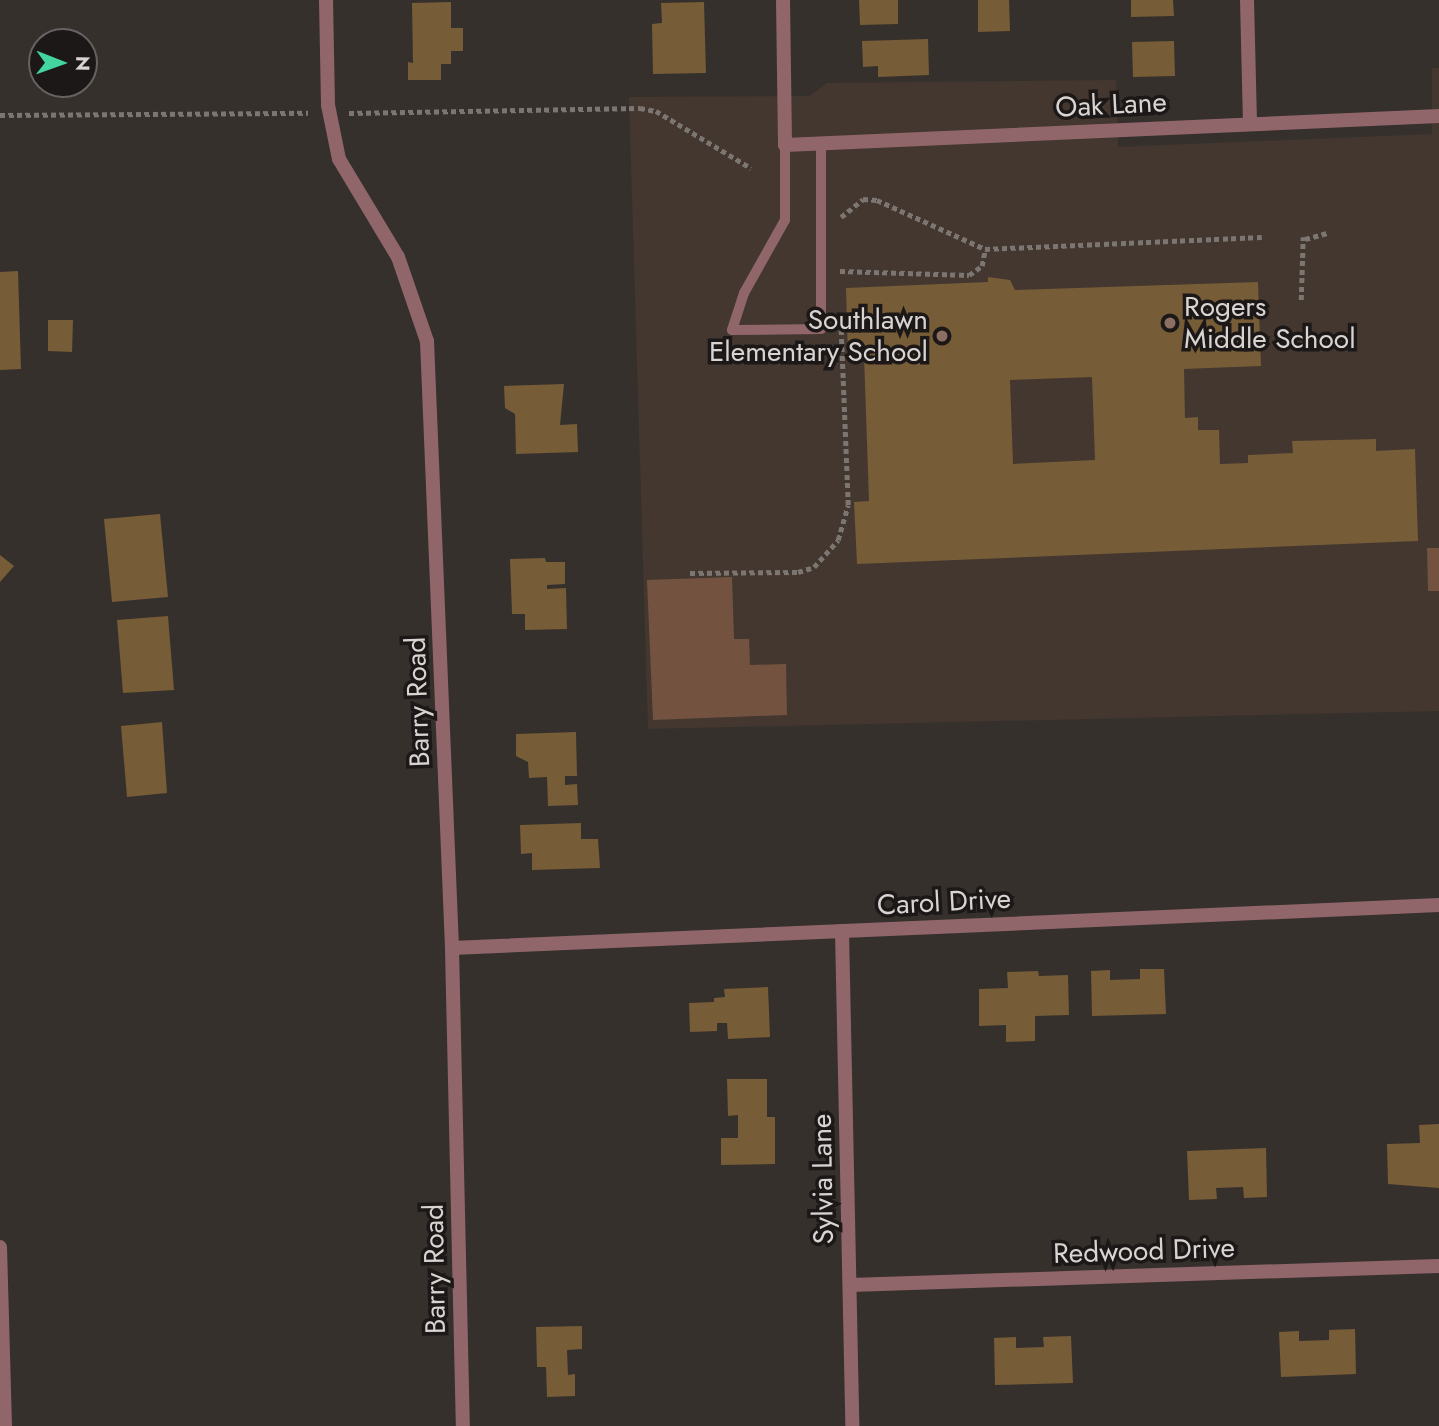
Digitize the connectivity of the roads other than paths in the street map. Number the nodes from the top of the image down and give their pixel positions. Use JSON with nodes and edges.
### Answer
{"nodes":[{"id":1,"x":326,"y":0,"type":"edge"},
{"id":2,"x":783,"y":0,"type":"edge"},
{"id":3,"x":1247,"y":0,"type":"edge"},
{"id":4,"x":1439,"y":116,"type":"edge"},
{"id":5,"x":1250,"y":123,"type":"junction"},
{"id":6,"x":821,"y":144,"type":"junction"},
{"id":7,"x":785,"y":145,"type":"junction"},
{"id":8,"x":1439,"y":905,"type":"edge"},
{"id":9,"x":842,"y":931,"type":"junction"},
{"id":10,"x":452,"y":948,"type":"junction"},
{"id":11,"x":0,"y":1247,"type":"edge"},
{"id":12,"x":1439,"y":1266,"type":"edge"},
{"id":13,"x":850,"y":1285,"type":"junction"},
{"id":14,"x":5,"y":1426,"type":"edge"},
{"id":15,"x":463,"y":1426,"type":"edge"},
{"id":16,"x":852,"y":1426,"type":"edge"}],
"edges":[{"from":1,"to":10,"type":"street","name":"Barry Road"},
{"from":2,"to":7,"type":"street"},
{"from":3,"to":5,"type":"street"},
{"from":4,"to":5,"type":"street","name":"Oak Lane"},
{"from":5,"to":6,"type":"street","name":"Oak Lane"},
{"from":6,"to":7,"type":"street","name":"Oak Lane"},
{"from":6,"to":7,"type":"lane"},
{"from":8,"to":9,"type":"street","name":"Carol Drive"},
{"from":9,"to":10,"type":"street","name":"Carol Drive"},
{"from":9,"to":13,"type":"street","name":"Sylvia Lane"},
{"from":10,"to":15,"type":"street","name":"Barry Road"},
{"from":11,"to":14,"type":"street"},
{"from":12,"to":13,"type":"street","name":"Redwood Drive"},
{"from":13,"to":16,"type":"street","name":"Sylvia Lane"}]}
